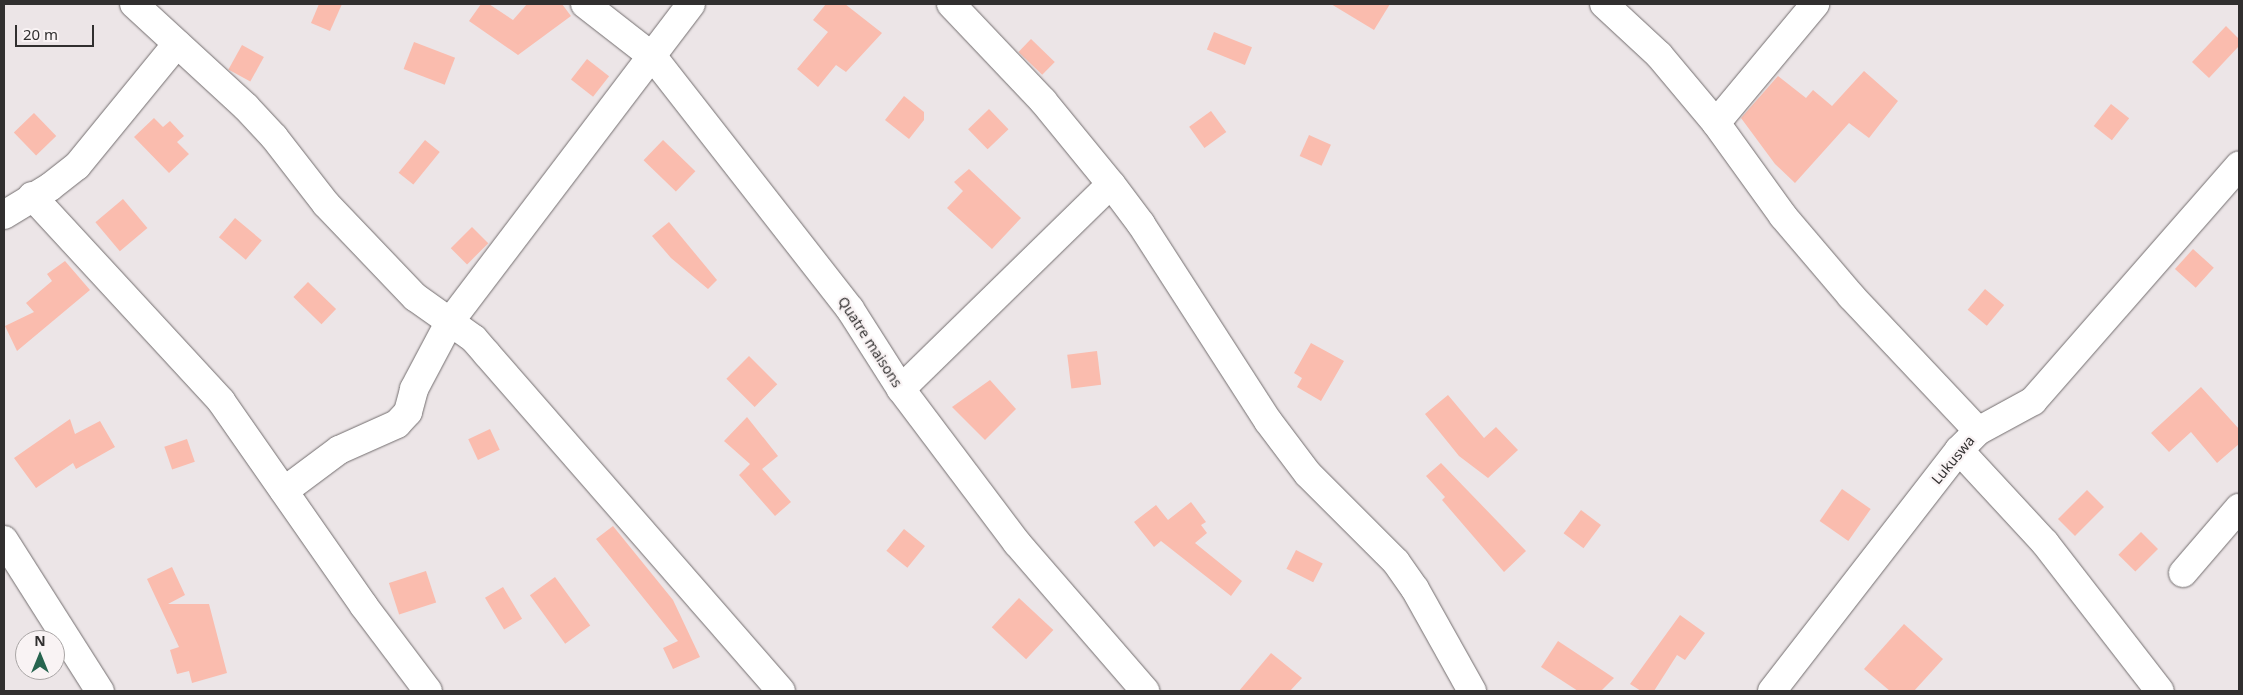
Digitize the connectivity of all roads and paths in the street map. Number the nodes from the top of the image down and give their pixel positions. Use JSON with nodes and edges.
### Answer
{"nodes":[{"id":1,"x":134,"y":4,"type":"edge"},
{"id":2,"x":585,"y":4,"type":"edge"},
{"id":3,"x":691,"y":4,"type":"edge"},
{"id":4,"x":951,"y":4,"type":"edge"},
{"id":5,"x":1604,"y":4,"type":"edge"},
{"id":6,"x":1816,"y":4,"type":"edge"},
{"id":7,"x":177,"y":44,"type":"junction"},
{"id":8,"x":653,"y":57,"type":"junction"},
{"id":9,"x":1716,"y":123,"type":"junction"},
{"id":10,"x":2239,"y":166,"type":"edge"},
{"id":11,"x":1111,"y":184,"type":"junction"},
{"id":12,"x":32,"y":196,"type":"junction"},
{"id":13,"x":4,"y":216,"type":"edge"},
{"id":14,"x":449,"y":323,"type":"junction"},
{"id":15,"x":901,"y":389,"type":"junction"},
{"id":16,"x":1978,"y":431,"type":"junction"},
{"id":17,"x":1958,"y":450,"type":"junction"},
{"id":18,"x":284,"y":491,"type":"junction"},
{"id":19,"x":2239,"y":508,"type":"edge"},
{"id":20,"x":4,"y":540,"type":"edge"},
{"id":21,"x":2182,"y":573,"type":"dead end"},
{"id":22,"x":1784,"y":687,"type":"edge"},
{"id":23,"x":100,"y":691,"type":"edge"},
{"id":24,"x":428,"y":691,"type":"edge"},
{"id":25,"x":781,"y":691,"type":"edge"},
{"id":26,"x":1145,"y":691,"type":"edge"},
{"id":27,"x":1472,"y":691,"type":"edge"},
{"id":28,"x":2160,"y":691,"type":"edge"}],
"edges":[{"from":1,"to":7,"type":"street"},
{"from":2,"to":8,"type":"street","name":"Quatre maisons"},
{"from":3,"to":8,"type":"street"},
{"from":4,"to":11,"type":"street"},
{"from":5,"to":9,"type":"street"},
{"from":6,"to":9,"type":"street"},
{"from":7,"to":12,"type":"street"},
{"from":7,"to":14,"type":"street"},
{"from":8,"to":14,"type":"street"},
{"from":8,"to":15,"type":"street","name":"Quatre maisons"},
{"from":9,"to":16,"type":"street"},
{"from":10,"to":16,"type":"street","name":"Lukuswa"},
{"from":11,"to":15,"type":"street"},
{"from":11,"to":27,"type":"street"},
{"from":12,"to":13,"type":"street"},
{"from":12,"to":18,"type":"street"},
{"from":14,"to":18,"type":"street"},
{"from":14,"to":25,"type":"street"},
{"from":15,"to":26,"type":"street","name":"Quatre maisons"},
{"from":16,"to":17,"type":"street","name":"Lukuswa"},
{"from":17,"to":22,"type":"street","name":"Lukuswa"},
{"from":17,"to":28,"type":"street"},
{"from":18,"to":24,"type":"street"},
{"from":19,"to":21,"type":"street"},
{"from":20,"to":23,"type":"street"}]}
